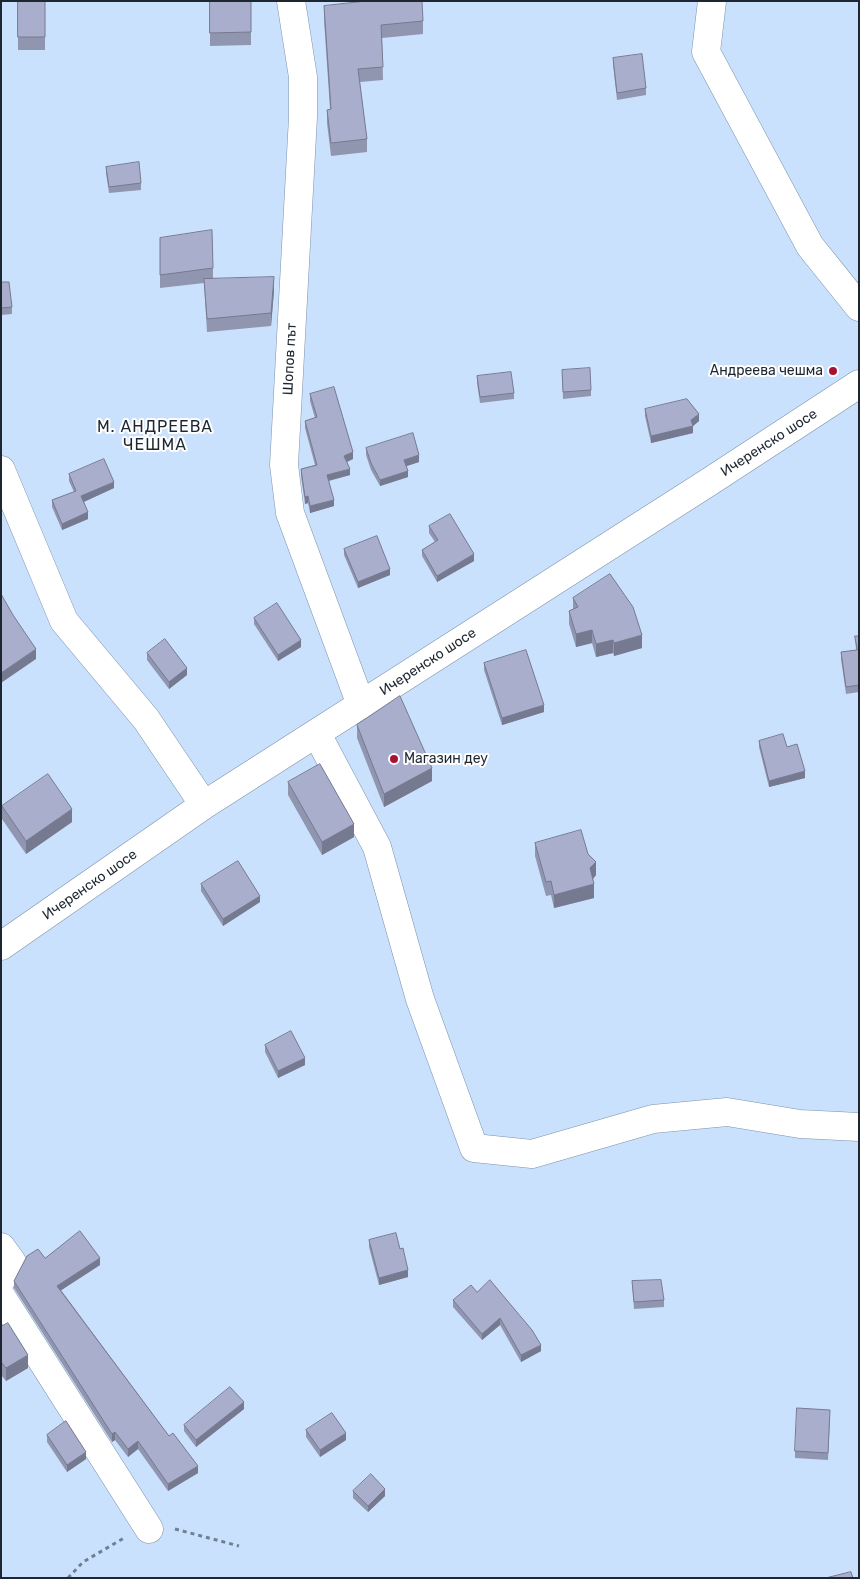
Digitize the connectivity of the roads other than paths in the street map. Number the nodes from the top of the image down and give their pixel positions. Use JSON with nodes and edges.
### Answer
{"nodes":[{"id":1,"x":291,"y":1,"type":"edge"},
{"id":2,"x":712,"y":1,"type":"edge"},
{"id":3,"x":859,"y":307,"type":"edge"},
{"id":4,"x":859,"y":384,"type":"edge"},
{"id":5,"x":1,"y":470,"type":"edge"},
{"id":6,"x":360,"y":705,"type":"junction"},
{"id":7,"x":317,"y":734,"type":"junction"},
{"id":8,"x":204,"y":805,"type":"junction"},
{"id":9,"x":1,"y":946,"type":"edge"},
{"id":10,"x":859,"y":1127,"type":"edge"},
{"id":11,"x":1,"y":1247,"type":"edge"},
{"id":12,"x":1,"y":1280,"type":"edge"},
{"id":13,"x":1,"y":1296,"type":"edge"},
{"id":14,"x":149,"y":1529,"type":"dead end"}],
"edges":[{"from":1,"to":6,"type":"street","name":"Шопов път"},
{"from":2,"to":3,"type":"street"},
{"from":4,"to":6,"type":"street","name":"Ичеренско шосе"},
{"from":5,"to":8,"type":"street"},
{"from":6,"to":7,"type":"street","name":"Ичеренско шосе"},
{"from":7,"to":8,"type":"street","name":"Ичеренско шосе"},
{"from":7,"to":10,"type":"street"},
{"from":8,"to":9,"type":"street","name":"Ичеренско шосе"},
{"from":11,"to":12,"type":"street"},
{"from":13,"to":14,"type":"street"}]}
